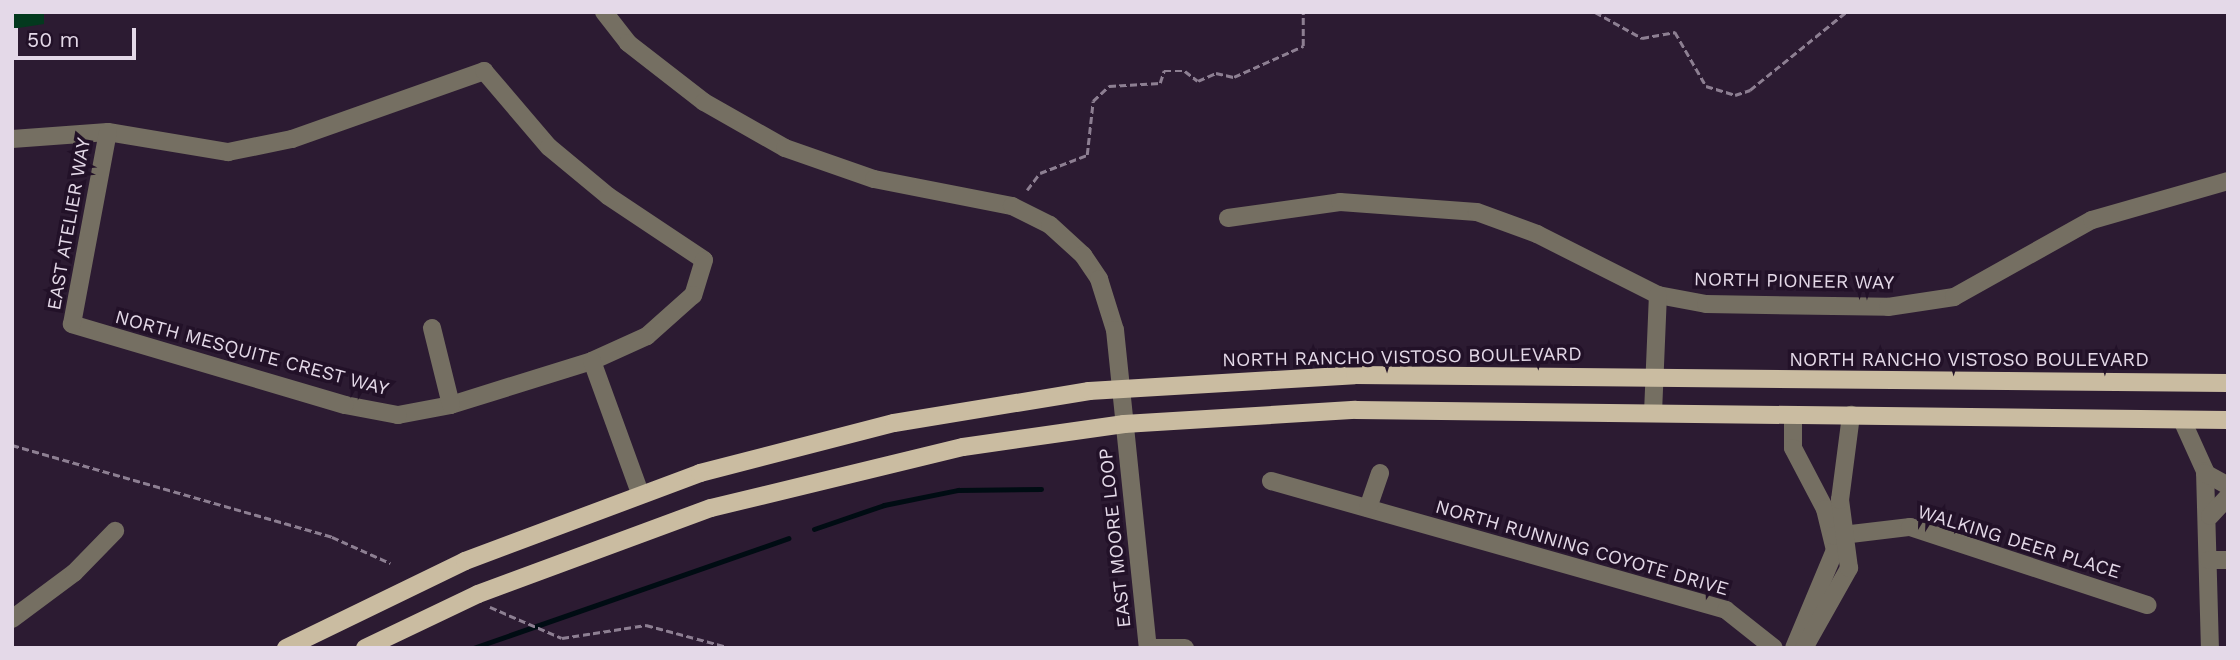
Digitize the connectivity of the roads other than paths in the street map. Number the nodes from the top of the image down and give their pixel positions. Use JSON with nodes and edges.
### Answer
{"nodes":[{"id":1,"x":604,"y":12,"type":"edge"},
{"id":2,"x":108,"y":132,"type":"junction"},
{"id":3,"x":12,"y":139,"type":"edge"},
{"id":4,"x":2228,"y":181,"type":"edge"},
{"id":5,"x":1228,"y":218,"type":"dead end"},
{"id":6,"x":1658,"y":295,"type":"junction"},
{"id":7,"x":72,"y":324,"type":"joint"},
{"id":8,"x":432,"y":328,"type":"dead end"},
{"id":9,"x":593,"y":361,"type":"junction"},
{"id":10,"x":1655,"y":376,"type":"junction"},
{"id":11,"x":2228,"y":383,"type":"edge"},
{"id":12,"x":1121,"y":387,"type":"junction"},
{"id":13,"x":451,"y":405,"type":"junction"},
{"id":14,"x":1653,"y":413,"type":"junction"},
{"id":15,"x":1793,"y":415,"type":"junction"},
{"id":16,"x":1851,"y":415,"type":"junction"},
{"id":17,"x":2182,"y":420,"type":"junction"},
{"id":18,"x":2228,"y":420,"type":"edge"},
{"id":19,"x":1124,"y":424,"type":"junction"},
{"id":20,"x":1380,"y":473,"type":"dead end"},
{"id":21,"x":2205,"y":473,"type":"junction"},
{"id":22,"x":1271,"y":481,"type":"dead end"},
{"id":23,"x":2228,"y":486,"type":"edge"},
{"id":24,"x":640,"y":493,"type":"junction"},
{"id":25,"x":2228,"y":497,"type":"edge"},
{"id":26,"x":1368,"y":509,"type":"junction"},
{"id":27,"x":2210,"y":516,"type":"junction"},
{"id":28,"x":115,"y":531,"type":"dead end"},
{"id":29,"x":1842,"y":535,"type":"junction"},
{"id":30,"x":2209,"y":560,"type":"junction"},
{"id":31,"x":2228,"y":560,"type":"edge"},
{"id":32,"x":2147,"y":605,"type":"dead end"},
{"id":33,"x":12,"y":619,"type":"edge"},
{"id":34,"x":286,"y":648,"type":"edge"},
{"id":35,"x":365,"y":648,"type":"edge"},
{"id":36,"x":1149,"y":648,"type":"edge"},
{"id":37,"x":1156,"y":648,"type":"edge"},
{"id":38,"x":1185,"y":648,"type":"edge"},
{"id":39,"x":1774,"y":648,"type":"edge"},
{"id":40,"x":1794,"y":648,"type":"edge"},
{"id":41,"x":1804,"y":648,"type":"edge"},
{"id":42,"x":2210,"y":648,"type":"edge"}],
"edges":[{"from":1,"to":12,"type":"street","name":"EAST MOORE LOOP"},
{"from":2,"to":3,"type":"street"},
{"from":2,"to":7,"type":"street","name":"EAST ATELIER WAY"},
{"from":2,"to":9,"type":"street","name":"NORTH MESQUITE CREST WAY"},
{"from":4,"to":6,"type":"street","name":"NORTH PIONEER WAY"},
{"from":5,"to":6,"type":"street","name":"NORTH PIONEER WAY"},
{"from":6,"to":10,"type":"street"},
{"from":7,"to":13,"type":"street","name":"NORTH MESQUITE CREST WAY"},
{"from":8,"to":13,"type":"street"},
{"from":9,"to":13,"type":"street","name":"NORTH MESQUITE CREST WAY"},
{"from":9,"to":24,"type":"street"},
{"from":10,"to":11,"type":"main road","name":"NORTH RANCHO VISTOSO BOULEVARD"},
{"from":10,"to":12,"type":"main road","name":"NORTH RANCHO VISTOSO BOULEVARD"},
{"from":10,"to":14,"type":"street"},
{"from":12,"to":19,"type":"street","name":"EAST MOORE LOOP"},
{"from":12,"to":24,"type":"main road","name":"NORTH RANCHO VISTOSO BOULEVARD"},
{"from":14,"to":15,"type":"main road"},
{"from":14,"to":19,"type":"main road"},
{"from":15,"to":16,"type":"main road"},
{"from":15,"to":29,"type":"street"},
{"from":16,"to":17,"type":"main road"},
{"from":16,"to":29,"type":"street"},
{"from":17,"to":18,"type":"main road"},
{"from":17,"to":21,"type":"street"},
{"from":19,"to":35,"type":"main road"},
{"from":19,"to":36,"type":"street","name":"EAST MOORE LOOP"},
{"from":20,"to":26,"type":"street"},
{"from":21,"to":23,"type":"street"},
{"from":21,"to":27,"type":"street"},
{"from":22,"to":26,"type":"street","name":"NORTH RUNNING COYOTE DRIVE"},
{"from":24,"to":34,"type":"main road","name":"NORTH RANCHO VISTOSO BOULEVARD"},
{"from":25,"to":27,"type":"street"},
{"from":26,"to":39,"type":"street","name":"NORTH RUNNING COYOTE DRIVE"},
{"from":27,"to":30,"type":"street"},
{"from":28,"to":33,"type":"street"},
{"from":29,"to":32,"type":"street","name":"WALKING DEER PLACE"},
{"from":29,"to":40,"type":"street"},
{"from":29,"to":41,"type":"street"},
{"from":30,"to":31,"type":"street"},
{"from":30,"to":42,"type":"street"},
{"from":37,"to":38,"type":"street"}]}
